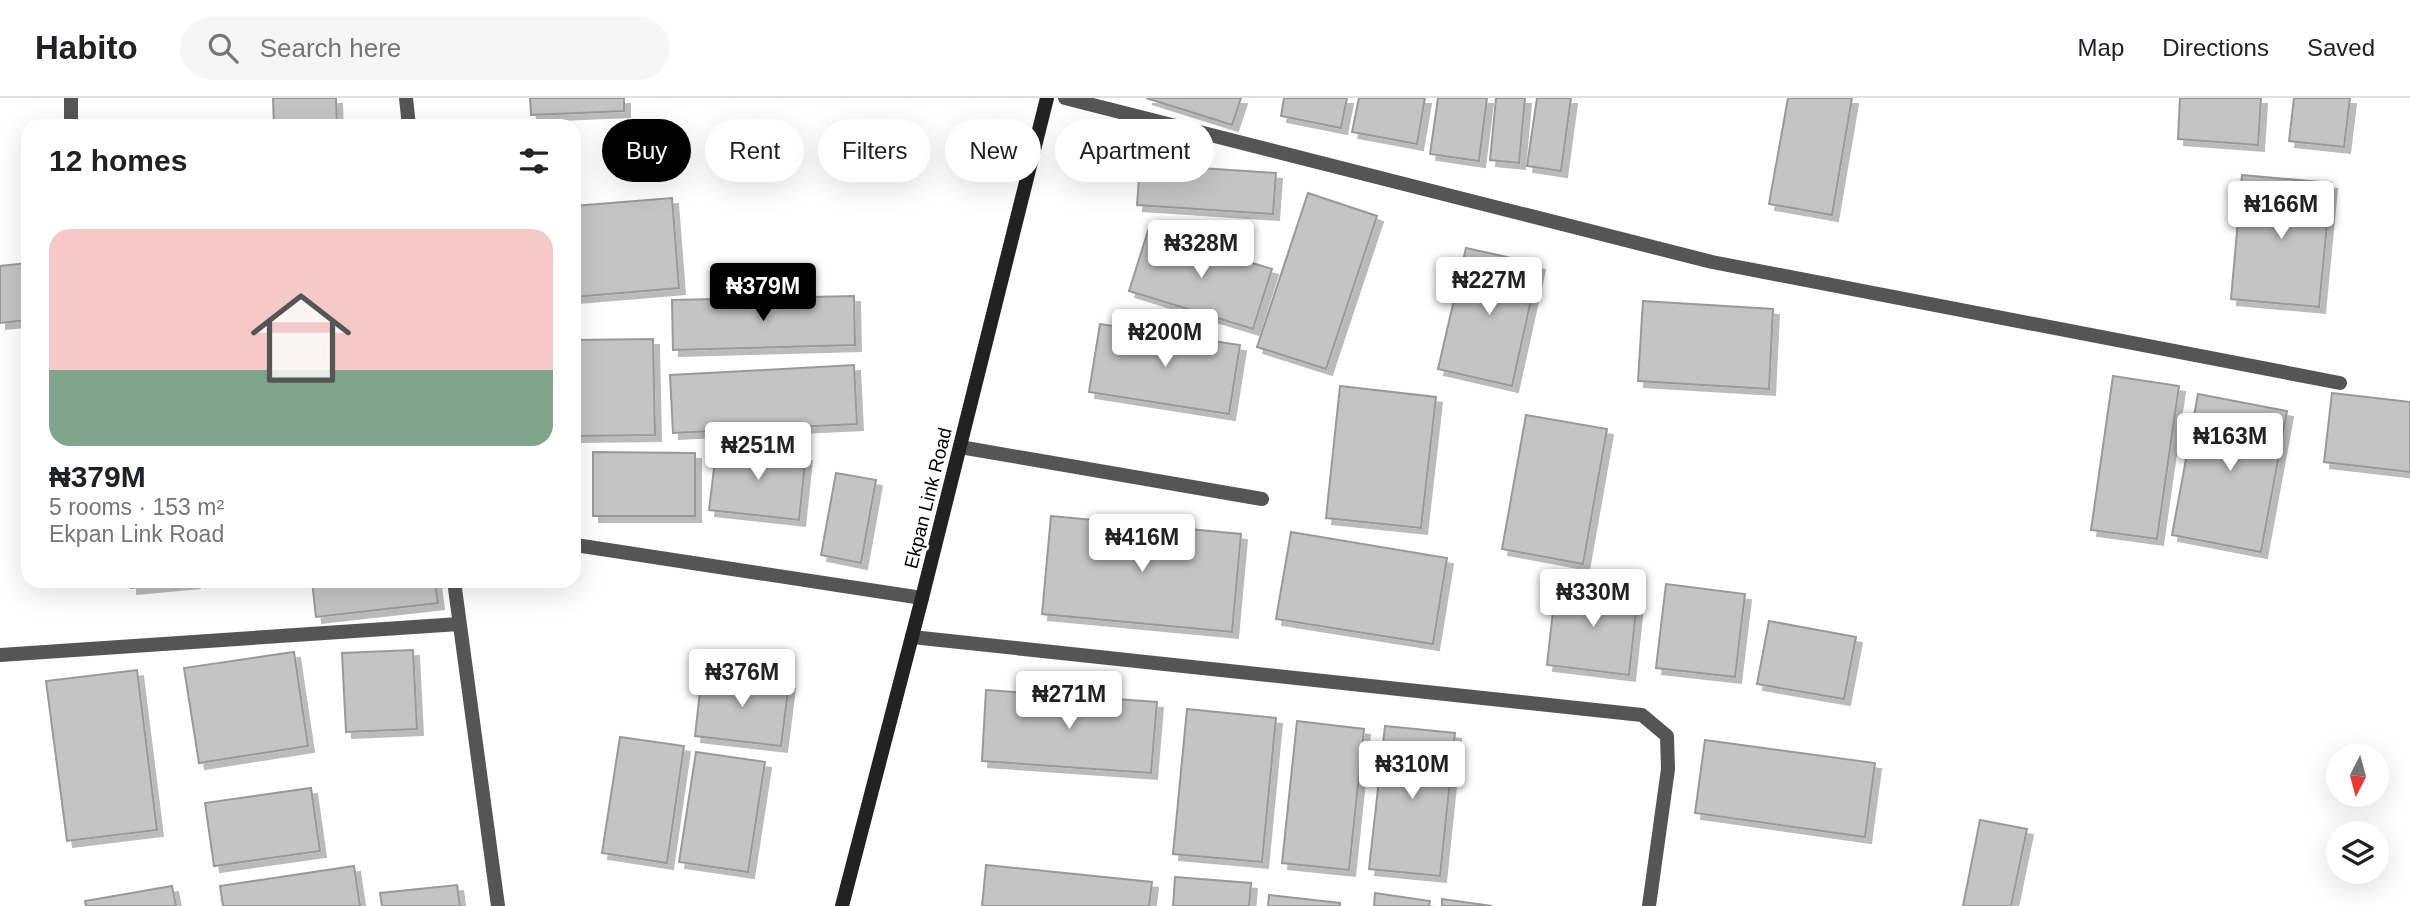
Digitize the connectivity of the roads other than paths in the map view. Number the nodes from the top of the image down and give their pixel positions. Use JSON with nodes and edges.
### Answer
{"nodes":[{"id":1,"x":71,"y":98,"type":"edge"},
{"id":2,"x":406,"y":98,"type":"edge"},
{"id":3,"x":1047,"y":98,"type":"edge"},
{"id":4,"x":1065,"y":98,"type":"edge"},
{"id":5,"x":71,"y":119,"type":"edge"},
{"id":6,"x":408,"y":119,"type":"edge"},
{"id":7,"x":2340,"y":383,"type":"dead end"},
{"id":8,"x":960,"y":447,"type":"junction"},
{"id":9,"x":1262,"y":499,"type":"dead end"},
{"id":10,"x":582,"y":546,"type":"dead end"},
{"id":11,"x":455,"y":588,"type":"edge"},
{"id":12,"x":922,"y":598,"type":"junction"},
{"id":13,"x":459,"y":624,"type":"junction"},
{"id":14,"x":912,"y":637,"type":"junction"},
{"id":15,"x":0,"y":655,"type":"edge"},
{"id":16,"x":498,"y":906,"type":"edge"},
{"id":17,"x":842,"y":906,"type":"edge"},
{"id":18,"x":1649,"y":906,"type":"edge"}],
"edges":[{"from":1,"to":5,"type":"street"},
{"from":2,"to":6,"type":"street"},
{"from":3,"to":8,"type":"street","name":"Ekpan Link Road"},
{"from":4,"to":7,"type":"street"},
{"from":8,"to":9,"type":"street"},
{"from":8,"to":12,"type":"street","name":"Ekpan Link Road"},
{"from":10,"to":12,"type":"street"},
{"from":11,"to":13,"type":"street"},
{"from":12,"to":14,"type":"street","name":"Ekpan Link Road"},
{"from":13,"to":15,"type":"street"},
{"from":13,"to":16,"type":"street"},
{"from":14,"to":17,"type":"street","name":"Ekpan Link Road"},
{"from":14,"to":18,"type":"street"}]}
